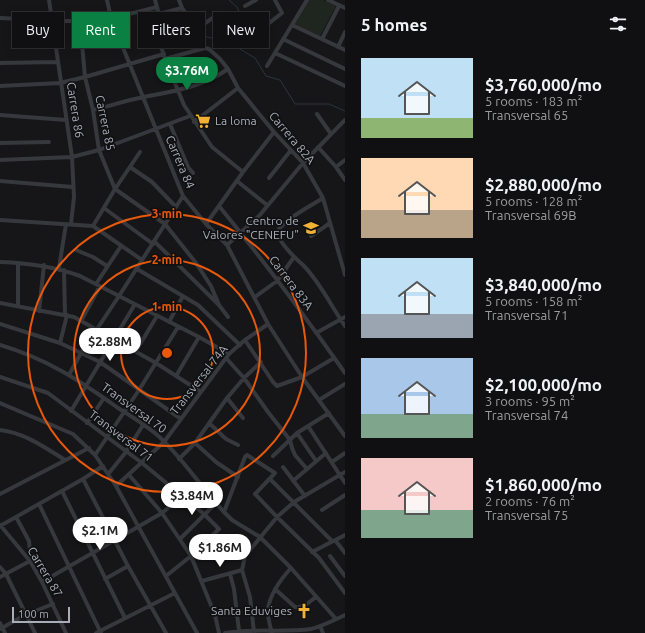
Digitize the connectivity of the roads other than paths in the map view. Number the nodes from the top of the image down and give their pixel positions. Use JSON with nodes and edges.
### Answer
{"nodes":[{"id":1,"x":49,"y":0,"type":"edge"},
{"id":2,"x":107,"y":0,"type":"edge"},
{"id":3,"x":155,"y":0,"type":"edge"},
{"id":4,"x":179,"y":0,"type":"edge"},
{"id":5,"x":256,"y":0,"type":"edge"},
{"id":6,"x":275,"y":0,"type":"edge"},
{"id":7,"x":307,"y":0,"type":"edge"},
{"id":8,"x":328,"y":0,"type":"edge"},
{"id":9,"x":245,"y":6,"type":"dead end"},
{"id":10,"x":340,"y":6,"type":"junction"},
{"id":11,"x":157,"y":7,"type":"junction"},
{"id":12,"x":182,"y":8,"type":"junction"},
{"id":13,"x":345,"y":8,"type":"edge"},
{"id":14,"x":51,"y":12,"type":"edge"},
{"id":15,"x":110,"y":12,"type":"edge"},
{"id":16,"x":158,"y":12,"type":"edge"},
{"id":17,"x":167,"y":12,"type":"edge"},
{"id":18,"x":130,"y":13,"type":"edge"},
{"id":19,"x":0,"y":18,"type":"edge"},
{"id":20,"x":12,"y":18,"type":"edge"},
{"id":21,"x":213,"y":18,"type":"edge"},
{"id":22,"x":269,"y":23,"type":"edge"},
{"id":23,"x":292,"y":25,"type":"junction"},
{"id":24,"x":345,"y":32,"type":"edge"},
{"id":25,"x":283,"y":39,"type":"junction"},
{"id":26,"x":322,"y":39,"type":"junction"},
{"id":27,"x":338,"y":47,"type":"junction"},
{"id":28,"x":55,"y":48,"type":"edge"},
{"id":29,"x":82,"y":48,"type":"edge"},
{"id":30,"x":123,"y":48,"type":"edge"},
{"id":31,"x":162,"y":48,"type":"edge"},
{"id":32,"x":345,"y":50,"type":"edge"},
{"id":33,"x":275,"y":53,"type":"junction"},
{"id":34,"x":164,"y":54,"type":"junction"},
{"id":35,"x":166,"y":59,"type":"junction"},
{"id":36,"x":57,"y":62,"type":"junction"},
{"id":37,"x":0,"y":64,"type":"edge"},
{"id":38,"x":130,"y":64,"type":"junction"},
{"id":39,"x":267,"y":66,"type":"dead end"},
{"id":40,"x":228,"y":69,"type":"junction"},
{"id":41,"x":345,"y":69,"type":"edge"},
{"id":42,"x":85,"y":77,"type":"junction"},
{"id":43,"x":60,"y":83,"type":"junction"},
{"id":44,"x":0,"y":86,"type":"edge"},
{"id":45,"x":345,"y":86,"type":"edge"},
{"id":46,"x":238,"y":88,"type":"junction"},
{"id":47,"x":178,"y":91,"type":"junction"},
{"id":48,"x":143,"y":97,"type":"junction"},
{"id":49,"x":93,"y":110,"type":"junction"},
{"id":50,"x":317,"y":114,"type":"dead end"},
{"id":51,"x":0,"y":115,"type":"edge"},
{"id":52,"x":190,"y":116,"type":"junction"},
{"id":53,"x":66,"y":120,"type":"junction"},
{"id":54,"x":345,"y":120,"type":"edge"},
{"id":55,"x":194,"y":122,"type":"junction"},
{"id":56,"x":170,"y":124,"type":"junction"},
{"id":57,"x":156,"y":130,"type":"junction"},
{"id":58,"x":274,"y":132,"type":"junction"},
{"id":59,"x":331,"y":134,"type":"junction"},
{"id":60,"x":49,"y":142,"type":"dead end"},
{"id":61,"x":0,"y":143,"type":"edge"},
{"id":62,"x":318,"y":147,"type":"junction"},
{"id":63,"x":99,"y":150,"type":"junction"},
{"id":64,"x":291,"y":150,"type":"junction"},
{"id":65,"x":140,"y":152,"type":"dead end"},
{"id":66,"x":72,"y":156,"type":"junction"},
{"id":67,"x":0,"y":160,"type":"edge"},
{"id":68,"x":345,"y":160,"type":"edge"},
{"id":69,"x":302,"y":162,"type":"junction"},
{"id":70,"x":130,"y":167,"type":"junction"},
{"id":71,"x":336,"y":167,"type":"junction"},
{"id":72,"x":243,"y":172,"type":"junction"},
{"id":73,"x":193,"y":173,"type":"dead end"},
{"id":74,"x":269,"y":178,"type":"dead end"},
{"id":75,"x":345,"y":180,"type":"edge"},
{"id":76,"x":0,"y":181,"type":"edge"},
{"id":77,"x":237,"y":181,"type":"junction"},
{"id":78,"x":73,"y":187,"type":"junction"},
{"id":79,"x":115,"y":189,"type":"junction"},
{"id":80,"x":183,"y":196,"type":"junction"},
{"id":81,"x":323,"y":198,"type":"junction"},
{"id":82,"x":267,"y":205,"type":"junction"},
{"id":83,"x":218,"y":206,"type":"junction"},
{"id":84,"x":176,"y":207,"type":"junction"},
{"id":85,"x":104,"y":208,"type":"junction"},
{"id":86,"x":0,"y":220,"type":"edge"},
{"id":87,"x":330,"y":223,"type":"junction"},
{"id":88,"x":66,"y":224,"type":"junction"},
{"id":89,"x":71,"y":224,"type":"junction"},
{"id":90,"x":165,"y":224,"type":"junction"},
{"id":91,"x":206,"y":224,"type":"junction"},
{"id":92,"x":93,"y":226,"type":"junction"},
{"id":93,"x":241,"y":233,"type":"junction"},
{"id":94,"x":311,"y":236,"type":"dead end"},
{"id":95,"x":154,"y":242,"type":"junction"},
{"id":96,"x":226,"y":245,"type":"junction"},
{"id":97,"x":121,"y":246,"type":"junction"},
{"id":98,"x":76,"y":250,"type":"dead end"},
{"id":99,"x":294,"y":257,"type":"junction"},
{"id":100,"x":142,"y":260,"type":"junction"},
{"id":101,"x":0,"y":262,"type":"edge"},
{"id":102,"x":18,"y":263,"type":"junction"},
{"id":103,"x":44,"y":265,"type":"junction"},
{"id":104,"x":107,"y":266,"type":"junction"},
{"id":105,"x":59,"y":268,"type":"junction"},
{"id":106,"x":137,"y":269,"type":"junction"},
{"id":107,"x":64,"y":270,"type":"junction"},
{"id":108,"x":345,"y":275,"type":"edge"},
{"id":109,"x":276,"y":281,"type":"junction"},
{"id":110,"x":98,"y":285,"type":"junction"},
{"id":111,"x":119,"y":296,"type":"junction"},
{"id":112,"x":183,"y":296,"type":"junction"},
{"id":113,"x":255,"y":297,"type":"junction"},
{"id":114,"x":0,"y":302,"type":"edge"},
{"id":115,"x":136,"y":304,"type":"junction"},
{"id":116,"x":219,"y":305,"type":"junction"},
{"id":117,"x":18,"y":306,"type":"junction"},
{"id":118,"x":39,"y":311,"type":"junction"},
{"id":119,"x":66,"y":315,"type":"junction"},
{"id":120,"x":157,"y":316,"type":"junction"},
{"id":121,"x":345,"y":317,"type":"edge"},
{"id":122,"x":228,"y":318,"type":"dead end"},
{"id":123,"x":81,"y":320,"type":"junction"},
{"id":124,"x":340,"y":320,"type":"junction"},
{"id":125,"x":169,"y":322,"type":"junction"},
{"id":126,"x":0,"y":324,"type":"edge"},
{"id":127,"x":268,"y":324,"type":"junction"},
{"id":128,"x":345,"y":326,"type":"edge"},
{"id":129,"x":178,"y":327,"type":"junction"},
{"id":130,"x":97,"y":329,"type":"junction"},
{"id":131,"x":316,"y":333,"type":"junction"},
{"id":132,"x":200,"y":337,"type":"junction"},
{"id":133,"x":114,"y":339,"type":"junction"},
{"id":134,"x":245,"y":340,"type":"junction"},
{"id":135,"x":60,"y":343,"type":"junction"},
{"id":136,"x":0,"y":345,"type":"edge"},
{"id":137,"x":240,"y":345,"type":"junction"},
{"id":138,"x":136,"y":351,"type":"junction"},
{"id":139,"x":81,"y":353,"type":"junction"},
{"id":140,"x":228,"y":356,"type":"junction"},
{"id":141,"x":334,"y":358,"type":"junction"},
{"id":142,"x":100,"y":362,"type":"junction"},
{"id":143,"x":261,"y":362,"type":"junction"},
{"id":144,"x":156,"y":363,"type":"junction"},
{"id":145,"x":345,"y":373,"type":"edge"},
{"id":146,"x":69,"y":375,"type":"junction"},
{"id":147,"x":176,"y":376,"type":"junction"},
{"id":148,"x":0,"y":377,"type":"edge"},
{"id":149,"x":302,"y":377,"type":"junction"},
{"id":150,"x":244,"y":378,"type":"junction"},
{"id":151,"x":345,"y":384,"type":"edge"},
{"id":152,"x":86,"y":385,"type":"junction"},
{"id":153,"x":139,"y":390,"type":"junction"},
{"id":154,"x":201,"y":392,"type":"junction"},
{"id":155,"x":104,"y":398,"type":"junction"},
{"id":156,"x":227,"y":398,"type":"junction"},
{"id":157,"x":319,"y":400,"type":"junction"},
{"id":158,"x":0,"y":402,"type":"edge"},
{"id":159,"x":71,"y":411,"type":"junction"},
{"id":160,"x":124,"y":412,"type":"junction"},
{"id":161,"x":329,"y":413,"type":"junction"},
{"id":162,"x":243,"y":418,"type":"dead end"},
{"id":163,"x":181,"y":419,"type":"junction"},
{"id":164,"x":87,"y":423,"type":"junction"},
{"id":165,"x":209,"y":423,"type":"junction"},
{"id":166,"x":143,"y":425,"type":"junction"},
{"id":167,"x":308,"y":426,"type":"junction"},
{"id":168,"x":0,"y":430,"type":"edge"},
{"id":169,"x":297,"y":433,"type":"junction"},
{"id":170,"x":344,"y":437,"type":"edge"},
{"id":171,"x":107,"y":438,"type":"junction"},
{"id":172,"x":290,"y":440,"type":"junction"},
{"id":173,"x":164,"y":442,"type":"junction"},
{"id":174,"x":196,"y":443,"type":"junction"},
{"id":175,"x":238,"y":444,"type":"dead end"},
{"id":176,"x":89,"y":448,"type":"junction"},
{"id":177,"x":126,"y":452,"type":"junction"},
{"id":178,"x":326,"y":453,"type":"junction"},
{"id":179,"x":345,"y":453,"type":"edge"},
{"id":180,"x":95,"y":455,"type":"junction"},
{"id":181,"x":272,"y":456,"type":"dead end"},
{"id":182,"x":179,"y":459,"type":"junction"},
{"id":183,"x":65,"y":460,"type":"junction"},
{"id":184,"x":316,"y":461,"type":"junction"},
{"id":185,"x":332,"y":462,"type":"junction"},
{"id":186,"x":142,"y":463,"type":"junction"},
{"id":187,"x":103,"y":466,"type":"junction"},
{"id":188,"x":283,"y":467,"type":"dead end"},
{"id":189,"x":307,"y":469,"type":"junction"},
{"id":190,"x":345,"y":472,"type":"edge"},
{"id":191,"x":108,"y":473,"type":"junction"},
{"id":192,"x":129,"y":475,"type":"junction"},
{"id":193,"x":340,"y":476,"type":"junction"},
{"id":194,"x":238,"y":477,"type":"junction"},
{"id":195,"x":83,"y":479,"type":"junction"},
{"id":196,"x":270,"y":479,"type":"junction"},
{"id":197,"x":293,"y":481,"type":"junction"},
{"id":198,"x":345,"y":483,"type":"edge"},
{"id":199,"x":116,"y":486,"type":"junction"},
{"id":200,"x":62,"y":491,"type":"junction"},
{"id":201,"x":179,"y":493,"type":"junction"},
{"id":202,"x":0,"y":494,"type":"edge"},
{"id":203,"x":305,"y":496,"type":"junction"},
{"id":204,"x":345,"y":496,"type":"edge"},
{"id":205,"x":294,"y":502,"type":"junction"},
{"id":206,"x":216,"y":503,"type":"junction"},
{"id":207,"x":39,"y":504,"type":"junction"},
{"id":208,"x":322,"y":510,"type":"dead end"},
{"id":209,"x":224,"y":512,"type":"junction"},
{"id":210,"x":162,"y":513,"type":"junction"},
{"id":211,"x":204,"y":514,"type":"junction"},
{"id":212,"x":16,"y":517,"type":"junction"},
{"id":213,"x":277,"y":517,"type":"junction"},
{"id":214,"x":0,"y":525,"type":"edge"},
{"id":215,"x":139,"y":527,"type":"junction"},
{"id":216,"x":345,"y":536,"type":"edge"},
{"id":217,"x":260,"y":537,"type":"junction"},
{"id":218,"x":115,"y":539,"type":"junction"},
{"id":219,"x":180,"y":540,"type":"junction"},
{"id":220,"x":333,"y":541,"type":"junction"},
{"id":221,"x":30,"y":551,"type":"dead end"},
{"id":222,"x":312,"y":552,"type":"junction"},
{"id":223,"x":93,"y":553,"type":"junction"},
{"id":224,"x":345,"y":553,"type":"edge"},
{"id":225,"x":191,"y":556,"type":"junction"},
{"id":226,"x":245,"y":556,"type":"junction"},
{"id":227,"x":330,"y":556,"type":"dead end"},
{"id":228,"x":206,"y":557,"type":"dead end"},
{"id":229,"x":30,"y":560,"type":"junction"},
{"id":230,"x":70,"y":566,"type":"junction"},
{"id":231,"x":128,"y":566,"type":"junction"},
{"id":232,"x":0,"y":568,"type":"edge"},
{"id":233,"x":291,"y":568,"type":"junction"},
{"id":234,"x":242,"y":570,"type":"junction"},
{"id":235,"x":6,"y":574,"type":"junction"},
{"id":236,"x":230,"y":574,"type":"junction"},
{"id":237,"x":166,"y":576,"type":"junction"},
{"id":238,"x":345,"y":576,"type":"edge"},
{"id":239,"x":0,"y":577,"type":"edge"},
{"id":240,"x":105,"y":579,"type":"junction"},
{"id":241,"x":202,"y":581,"type":"junction"},
{"id":242,"x":42,"y":582,"type":"junction"},
{"id":243,"x":275,"y":589,"type":"junction"},
{"id":244,"x":175,"y":593,"type":"junction"},
{"id":245,"x":345,"y":593,"type":"edge"},
{"id":246,"x":316,"y":597,"type":"junction"},
{"id":247,"x":53,"y":604,"type":"junction"},
{"id":248,"x":151,"y":605,"type":"junction"},
{"id":249,"x":25,"y":615,"type":"junction"},
{"id":250,"x":345,"y":615,"type":"edge"},
{"id":251,"x":125,"y":618,"type":"junction"},
{"id":252,"x":336,"y":619,"type":"junction"},
{"id":253,"x":0,"y":623,"type":"edge"},
{"id":254,"x":320,"y":626,"type":"junction"},
{"id":255,"x":1,"y":628,"type":"edge"},
{"id":256,"x":101,"y":632,"type":"edge"},
{"id":257,"x":239,"y":632,"type":"junction"},
{"id":258,"x":254,"y":632,"type":"junction"},
{"id":259,"x":5,"y":633,"type":"edge"},
{"id":260,"x":35,"y":633,"type":"edge"},
{"id":261,"x":66,"y":633,"type":"edge"},
{"id":262,"x":96,"y":633,"type":"edge"},
{"id":263,"x":166,"y":633,"type":"edge"},
{"id":264,"x":197,"y":633,"type":"edge"},
{"id":265,"x":219,"y":633,"type":"edge"},
{"id":266,"x":225,"y":633,"type":"edge"},
{"id":267,"x":272,"y":633,"type":"edge"},
{"id":268,"x":323,"y":633,"type":"edge"}],
"edges":[{"from":1,"to":14,"type":"street","name":"Carrera 86"},
{"from":2,"to":15,"type":"street","name":"Carrera 84"},
{"from":3,"to":11,"type":"street"},
{"from":4,"to":12,"type":"street"},
{"from":5,"to":9,"type":"street"},
{"from":6,"to":22,"type":"street"},
{"from":7,"to":23,"type":"street"},
{"from":8,"to":10,"type":"street"},
{"from":10,"to":13,"type":"street"},
{"from":10,"to":26,"type":"street"},
{"from":11,"to":16,"type":"street"},
{"from":11,"to":18,"type":"street"},
{"from":12,"to":17,"type":"street"},
{"from":12,"to":21,"type":"street"},
{"from":19,"to":20,"type":"street"},
{"from":23,"to":25,"type":"street"},
{"from":23,"to":26,"type":"street"},
{"from":24,"to":27,"type":"street"},
{"from":25,"to":33,"type":"street"},
{"from":25,"to":41,"type":"street"},
{"from":26,"to":27,"type":"street"},
{"from":27,"to":32,"type":"street"},
{"from":28,"to":36,"type":"street","name":"Carrera 86"},
{"from":29,"to":42,"type":"street","name":"Carrera 85"},
{"from":30,"to":38,"type":"street","name":"Carrera 84"},
{"from":31,"to":34,"type":"street"},
{"from":33,"to":39,"type":"street"},
{"from":33,"to":45,"type":"street"},
{"from":34,"to":35,"type":"street"},
{"from":34,"to":38,"type":"street"},
{"from":35,"to":40,"type":"street","name":"Carrera 82A"},
{"from":35,"to":47,"type":"street"},
{"from":36,"to":37,"type":"street"},
{"from":36,"to":43,"type":"street","name":"Carrera 86"},
{"from":38,"to":42,"type":"street"},
{"from":38,"to":48,"type":"street","name":"Carrera 84"},
{"from":40,"to":46,"type":"street","name":"Carrera 82A"},
{"from":40,"to":47,"type":"street"},
{"from":42,"to":43,"type":"street"},
{"from":42,"to":49,"type":"street","name":"Carrera 85"},
{"from":43,"to":44,"type":"street"},
{"from":43,"to":53,"type":"street","name":"Carrera 86"},
{"from":46,"to":55,"type":"street"},
{"from":46,"to":58,"type":"street","name":"Carrera 82A"},
{"from":47,"to":48,"type":"street"},
{"from":47,"to":52,"type":"street"},
{"from":48,"to":49,"type":"street"},
{"from":48,"to":57,"type":"street","name":"Carrera 84"},
{"from":49,"to":63,"type":"street","name":"Carrera 85"},
{"from":50,"to":59,"type":"street"},
{"from":51,"to":53,"type":"street"},
{"from":52,"to":55,"type":"street"},
{"from":52,"to":56,"type":"street"},
{"from":53,"to":66,"type":"street","name":"Carrera 86"},
{"from":54,"to":59,"type":"street"},
{"from":55,"to":72,"type":"street"},
{"from":56,"to":57,"type":"street"},
{"from":56,"to":73,"type":"street"},
{"from":57,"to":63,"type":"street"},
{"from":57,"to":80,"type":"street","name":"Carrera 84"},
{"from":58,"to":64,"type":"street","name":"Carrera 82A"},
{"from":58,"to":72,"type":"street"},
{"from":59,"to":62,"type":"street"},
{"from":60,"to":61,"type":"street"},
{"from":62,"to":69,"type":"street"},
{"from":62,"to":71,"type":"street"},
{"from":63,"to":66,"type":"street"},
{"from":63,"to":79,"type":"street","name":"Carrera 85"},
{"from":64,"to":69,"type":"street","name":"Carrera 82A"},
{"from":64,"to":74,"type":"street"},
{"from":65,"to":70,"type":"street"},
{"from":66,"to":67,"type":"street"},
{"from":66,"to":78,"type":"street","name":"Carrera 86"},
{"from":68,"to":71,"type":"street"},
{"from":69,"to":81,"type":"street","name":"Carrera 82A"},
{"from":69,"to":82,"type":"street"},
{"from":70,"to":79,"type":"street"},
{"from":70,"to":84,"type":"street"},
{"from":71,"to":75,"type":"street"},
{"from":72,"to":77,"type":"street"},
{"from":76,"to":78,"type":"street"},
{"from":77,"to":82,"type":"street"},
{"from":77,"to":83,"type":"street"},
{"from":78,"to":89,"type":"street","name":"Carrera 86"},
{"from":79,"to":85,"type":"street"},
{"from":79,"to":90,"type":"street"},
{"from":80,"to":84,"type":"street"},
{"from":80,"to":91,"type":"street","name":"Carrera 84"},
{"from":81,"to":87,"type":"street","name":"Carrera 82A"},
{"from":81,"to":99,"type":"street"},
{"from":82,"to":93,"type":"street"},
{"from":83,"to":91,"type":"street"},
{"from":83,"to":93,"type":"street","name":"Carrera 83A"},
{"from":84,"to":90,"type":"street"},
{"from":85,"to":92,"type":"street"},
{"from":85,"to":95,"type":"street"},
{"from":86,"to":88,"type":"street"},
{"from":87,"to":94,"type":"street"},
{"from":87,"to":108,"type":"street","name":"Carrera 82A"},
{"from":88,"to":89,"type":"street"},
{"from":88,"to":105,"type":"street"},
{"from":89,"to":92,"type":"street"},
{"from":90,"to":95,"type":"street"},
{"from":90,"to":116,"type":"street"},
{"from":91,"to":96,"type":"street","name":"Carrera 84"},
{"from":92,"to":97,"type":"street"},
{"from":93,"to":96,"type":"street"},
{"from":93,"to":109,"type":"street","name":"Carrera 83A"},
{"from":95,"to":100,"type":"street"},
{"from":95,"to":116,"type":"street"},
{"from":96,"to":113,"type":"street","name":"Carrera 84"},
{"from":97,"to":100,"type":"street"},
{"from":97,"to":104,"type":"street"},
{"from":98,"to":104,"type":"street"},
{"from":99,"to":109,"type":"street"},
{"from":99,"to":124,"type":"street"},
{"from":100,"to":106,"type":"street"},
{"from":101,"to":102,"type":"street"},
{"from":102,"to":103,"type":"street"},
{"from":102,"to":117,"type":"street"},
{"from":103,"to":105,"type":"street"},
{"from":103,"to":118,"type":"street"},
{"from":104,"to":110,"type":"street"},
{"from":105,"to":107,"type":"street"},
{"from":106,"to":111,"type":"street"},
{"from":106,"to":112,"type":"street"},
{"from":107,"to":110,"type":"street"},
{"from":107,"to":119,"type":"street"},
{"from":109,"to":113,"type":"street"},
{"from":109,"to":131,"type":"street","name":"Carrera 83A"},
{"from":110,"to":111,"type":"street"},
{"from":110,"to":123,"type":"street"},
{"from":111,"to":115,"type":"street"},
{"from":111,"to":130,"type":"street"},
{"from":112,"to":125,"type":"street"},
{"from":112,"to":137,"type":"street"},
{"from":113,"to":127,"type":"street","name":"Carrera 84"},
{"from":114,"to":117,"type":"street"},
{"from":115,"to":120,"type":"street"},
{"from":115,"to":133,"type":"street"},
{"from":116,"to":122,"type":"street"},
{"from":117,"to":118,"type":"street"},
{"from":118,"to":119,"type":"street"},
{"from":119,"to":123,"type":"street"},
{"from":119,"to":135,"type":"street"},
{"from":120,"to":125,"type":"street"},
{"from":120,"to":138,"type":"street"},
{"from":121,"to":124,"type":"street"},
{"from":123,"to":130,"type":"street"},
{"from":124,"to":128,"type":"street"},
{"from":124,"to":131,"type":"street"},
{"from":125,"to":129,"type":"street"},
{"from":126,"to":135,"type":"street"},
{"from":127,"to":134,"type":"street","name":"Transversal 74A"},
{"from":127,"to":149,"type":"street","name":"Carrera 84"},
{"from":129,"to":132,"type":"street"},
{"from":129,"to":144,"type":"street"},
{"from":130,"to":133,"type":"street"},
{"from":130,"to":139,"type":"street"},
{"from":131,"to":141,"type":"street","name":"Carrera 83A"},
{"from":132,"to":140,"type":"street"},
{"from":132,"to":147,"type":"street"},
{"from":133,"to":138,"type":"street"},
{"from":133,"to":142,"type":"street"},
{"from":134,"to":137,"type":"street","name":"Transversal 74A"},
{"from":134,"to":143,"type":"street"},
{"from":135,"to":139,"type":"street"},
{"from":136,"to":146,"type":"street","name":"Transversal 70"},
{"from":137,"to":140,"type":"street","name":"Transversal 74A"},
{"from":138,"to":144,"type":"street"},
{"from":139,"to":142,"type":"street"},
{"from":139,"to":146,"type":"street"},
{"from":140,"to":150,"type":"street"},
{"from":140,"to":154,"type":"street","name":"Transversal 74A"},
{"from":141,"to":145,"type":"street","name":"Carrera 83A"},
{"from":141,"to":149,"type":"street"},
{"from":142,"to":152,"type":"street"},
{"from":142,"to":153,"type":"street"},
{"from":143,"to":149,"type":"street"},
{"from":143,"to":150,"type":"street"},
{"from":144,"to":147,"type":"street"},
{"from":144,"to":153,"type":"street"},
{"from":146,"to":152,"type":"street","name":"Transversal 70"},
{"from":147,"to":154,"type":"street"},
{"from":148,"to":159,"type":"street","name":"Transversal 71"},
{"from":149,"to":157,"type":"street","name":"Carrera 84"},
{"from":150,"to":156,"type":"street"},
{"from":150,"to":172,"type":"street"},
{"from":151,"to":157,"type":"street"},
{"from":152,"to":155,"type":"street","name":"Transversal 70"},
{"from":152,"to":159,"type":"street"},
{"from":153,"to":160,"type":"street"},
{"from":153,"to":163,"type":"street"},
{"from":154,"to":163,"type":"street","name":"Transversal 74A"},
{"from":155,"to":160,"type":"street","name":"Transversal 70"},
{"from":155,"to":164,"type":"street"},
{"from":156,"to":162,"type":"street"},
{"from":156,"to":165,"type":"street"},
{"from":157,"to":161,"type":"street","name":"Carrera 84"},
{"from":158,"to":176,"type":"street"},
{"from":159,"to":164,"type":"street","name":"Transversal 71"},
{"from":160,"to":166,"type":"street","name":"Transversal 70"},
{"from":160,"to":171,"type":"street"},
{"from":161,"to":167,"type":"street"},
{"from":161,"to":170,"type":"street","name":"Carrera 84"},
{"from":163,"to":173,"type":"street","name":"Transversal 74A"},
{"from":164,"to":171,"type":"street","name":"Transversal 71"},
{"from":165,"to":174,"type":"street"},
{"from":165,"to":175,"type":"street"},
{"from":166,"to":173,"type":"street","name":"Transversal 70"},
{"from":166,"to":177,"type":"street"},
{"from":167,"to":169,"type":"street"},
{"from":167,"to":178,"type":"street"},
{"from":168,"to":183,"type":"street"},
{"from":169,"to":172,"type":"street"},
{"from":169,"to":184,"type":"street"},
{"from":171,"to":177,"type":"street","name":"Transversal 71"},
{"from":171,"to":180,"type":"street"},
{"from":172,"to":181,"type":"street"},
{"from":172,"to":189,"type":"street"},
{"from":173,"to":182,"type":"street","name":"Transversal 70"},
{"from":173,"to":186,"type":"street","name":"Transversal 74A"},
{"from":174,"to":182,"type":"street"},
{"from":174,"to":194,"type":"street"},
{"from":176,"to":180,"type":"street"},
{"from":176,"to":183,"type":"street"},
{"from":177,"to":186,"type":"street","name":"Transversal 71"},
{"from":177,"to":191,"type":"street"},
{"from":178,"to":184,"type":"street"},
{"from":178,"to":185,"type":"street"},
{"from":179,"to":185,"type":"street"},
{"from":180,"to":187,"type":"street"},
{"from":182,"to":206,"type":"street","name":"Transversal 70"},
{"from":183,"to":202,"type":"street"},
{"from":184,"to":189,"type":"street"},
{"from":185,"to":193,"type":"street"},
{"from":186,"to":192,"type":"street","name":"Transversal 74A"},
{"from":186,"to":201,"type":"street","name":"Transversal 71"},
{"from":187,"to":191,"type":"street"},
{"from":187,"to":195,"type":"street"},
{"from":188,"to":197,"type":"street"},
{"from":189,"to":197,"type":"street"},
{"from":190,"to":193,"type":"street"},
{"from":191,"to":199,"type":"street"},
{"from":192,"to":199,"type":"street","name":"Transversal 74A"},
{"from":192,"to":210,"type":"street"},
{"from":193,"to":198,"type":"street"},
{"from":193,"to":203,"type":"street"},
{"from":194,"to":196,"type":"street"},
{"from":194,"to":209,"type":"street"},
{"from":195,"to":200,"type":"street"},
{"from":195,"to":218,"type":"street"},
{"from":196,"to":205,"type":"street"},
{"from":196,"to":213,"type":"street"},
{"from":197,"to":203,"type":"street"},
{"from":199,"to":215,"type":"street"},
{"from":200,"to":207,"type":"street"},
{"from":200,"to":223,"type":"street"},
{"from":201,"to":210,"type":"street"},
{"from":201,"to":211,"type":"street","name":"Transversal 71"},
{"from":203,"to":205,"type":"street"},
{"from":204,"to":208,"type":"street"},
{"from":205,"to":213,"type":"street"},
{"from":205,"to":220,"type":"street"},
{"from":206,"to":209,"type":"street","name":"Transversal 70"},
{"from":206,"to":211,"type":"street"},
{"from":207,"to":212,"type":"street"},
{"from":207,"to":230,"type":"street"},
{"from":209,"to":217,"type":"street","name":"Transversal 70"},
{"from":210,"to":215,"type":"street"},
{"from":210,"to":219,"type":"street"},
{"from":211,"to":219,"type":"street"},
{"from":211,"to":225,"type":"street","name":"Transversal 71"},
{"from":212,"to":214,"type":"street"},
{"from":212,"to":221,"type":"street"},
{"from":213,"to":217,"type":"street"},
{"from":213,"to":222,"type":"street"},
{"from":214,"to":229,"type":"street","name":"Carrera 87"},
{"from":215,"to":218,"type":"street"},
{"from":215,"to":237,"type":"street"},
{"from":216,"to":220,"type":"street"},
{"from":217,"to":226,"type":"street"},
{"from":217,"to":233,"type":"street","name":"Transversal 70"},
{"from":218,"to":223,"type":"street"},
{"from":218,"to":231,"type":"street"},
{"from":219,"to":225,"type":"street"},
{"from":220,"to":222,"type":"street"},
{"from":220,"to":224,"type":"street"},
{"from":222,"to":245,"type":"street"},
{"from":223,"to":230,"type":"street"},
{"from":223,"to":240,"type":"street"},
{"from":225,"to":237,"type":"street"},
{"from":225,"to":241,"type":"street"},
{"from":226,"to":228,"type":"street"},
{"from":226,"to":234,"type":"street"},
{"from":227,"to":238,"type":"street"},
{"from":229,"to":235,"type":"street"},
{"from":229,"to":242,"type":"street","name":"Carrera 87"},
{"from":230,"to":242,"type":"street"},
{"from":230,"to":256,"type":"street"},
{"from":231,"to":240,"type":"street"},
{"from":231,"to":248,"type":"street"},
{"from":232,"to":235,"type":"street"},
{"from":233,"to":243,"type":"street"},
{"from":233,"to":246,"type":"street","name":"Transversal 70"},
{"from":234,"to":236,"type":"street"},
{"from":234,"to":258,"type":"street"},
{"from":235,"to":239,"type":"street"},
{"from":235,"to":249,"type":"street"},
{"from":236,"to":241,"type":"street"},
{"from":236,"to":257,"type":"street"},
{"from":237,"to":244,"type":"street"},
{"from":240,"to":251,"type":"street"},
{"from":241,"to":265,"type":"street"},
{"from":242,"to":247,"type":"street","name":"Carrera 87"},
{"from":243,"to":246,"type":"street"},
{"from":243,"to":267,"type":"street"},
{"from":244,"to":248,"type":"street"},
{"from":244,"to":264,"type":"street"},
{"from":246,"to":252,"type":"street","name":"Transversal 70"},
{"from":247,"to":249,"type":"street"},
{"from":247,"to":261,"type":"street","name":"Carrera 87"},
{"from":248,"to":251,"type":"street"},
{"from":248,"to":263,"type":"street"},
{"from":249,"to":255,"type":"street"},
{"from":249,"to":260,"type":"street"},
{"from":250,"to":252,"type":"street"},
{"from":251,"to":256,"type":"street"},
{"from":252,"to":254,"type":"street"},
{"from":253,"to":255,"type":"street"},
{"from":254,"to":267,"type":"street"},
{"from":254,"to":268,"type":"street"},
{"from":255,"to":259,"type":"street"},
{"from":256,"to":262,"type":"street"},
{"from":257,"to":258,"type":"street"},
{"from":257,"to":266,"type":"street"},
{"from":258,"to":267,"type":"street"}]}
